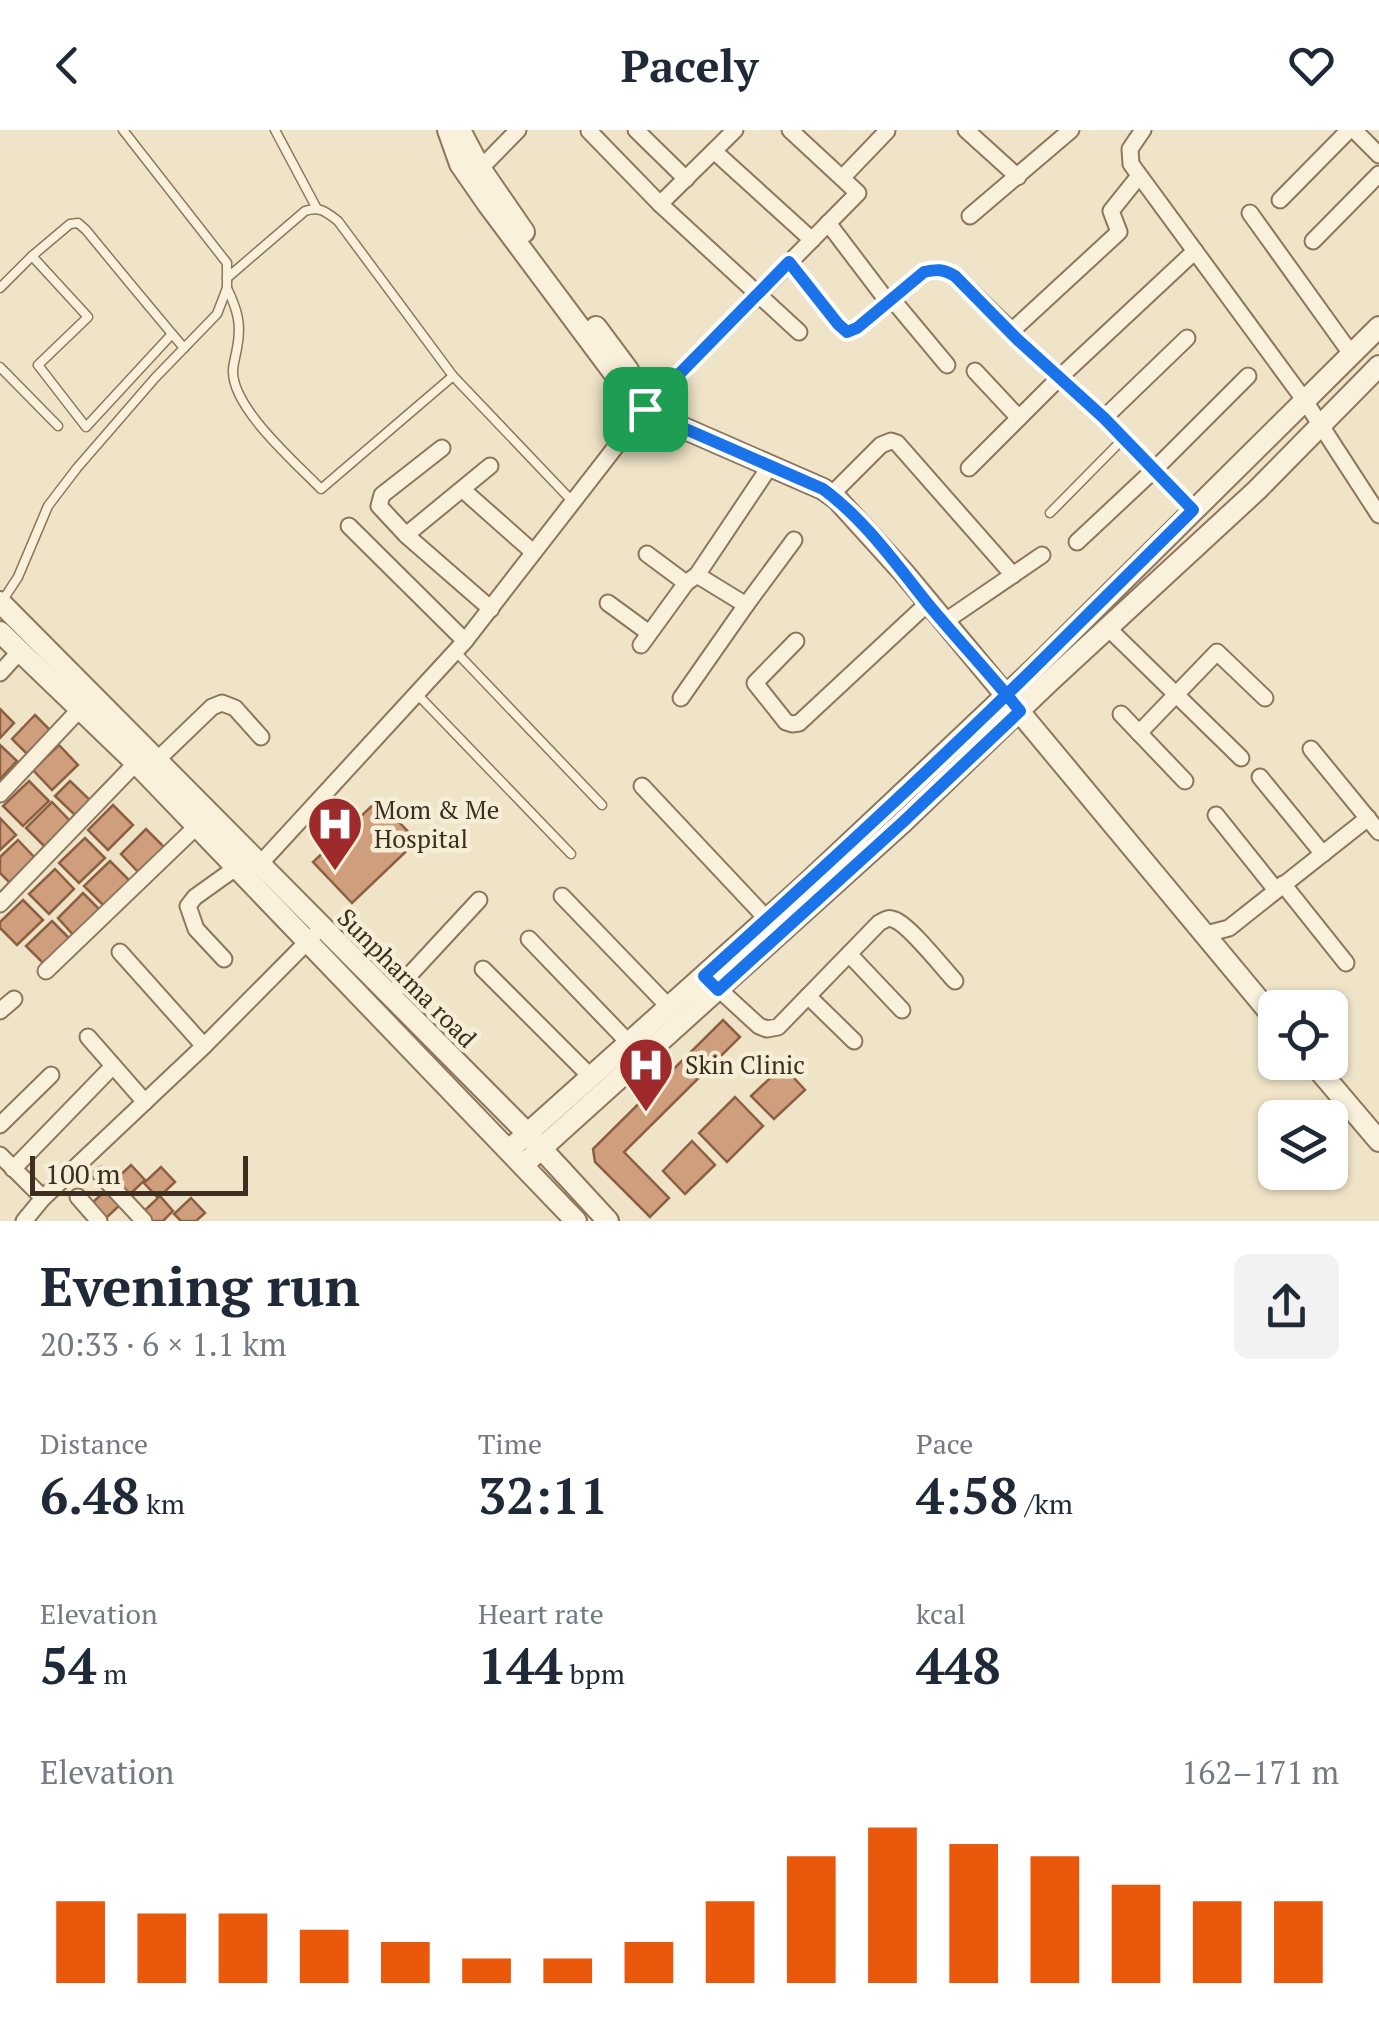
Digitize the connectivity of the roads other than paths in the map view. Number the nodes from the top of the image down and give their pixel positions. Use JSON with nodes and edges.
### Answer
{"nodes":[{"id":1,"x":123,"y":130,"type":"edge"},
{"id":2,"x":274,"y":130,"type":"edge"},
{"id":3,"x":448,"y":130,"type":"edge"},
{"id":4,"x":460,"y":130,"type":"edge"},
{"id":5,"x":518,"y":130,"type":"edge"},
{"id":6,"x":590,"y":130,"type":"edge"},
{"id":7,"x":636,"y":130,"type":"edge"},
{"id":8,"x":790,"y":130,"type":"edge"},
{"id":9,"x":966,"y":130,"type":"edge"},
{"id":10,"x":1144,"y":130,"type":"edge"},
{"id":11,"x":1351,"y":130,"type":"edge"},
{"id":12,"x":887,"y":131,"type":"edge"},
{"id":13,"x":1067,"y":131,"type":"edge"},
{"id":14,"x":728,"y":132,"type":"edge"},
{"id":15,"x":714,"y":151,"type":"junction"},
{"id":16,"x":1379,"y":156,"type":"edge"},
{"id":17,"x":476,"y":174,"type":"junction"},
{"id":18,"x":1379,"y":174,"type":"edge"},
{"id":19,"x":1139,"y":176,"type":"junction"},
{"id":20,"x":686,"y":178,"type":"junction"},
{"id":21,"x":842,"y":178,"type":"junction"},
{"id":22,"x":1018,"y":178,"type":"junction"},
{"id":23,"x":1280,"y":200,"type":"dead end"},
{"id":24,"x":660,"y":204,"type":"junction"},
{"id":25,"x":316,"y":207,"type":"junction"},
{"id":26,"x":1250,"y":213,"type":"dead end"},
{"id":27,"x":970,"y":216,"type":"dead end"},
{"id":28,"x":828,"y":223,"type":"junction"},
{"id":29,"x":812,"y":240,"type":"junction"},
{"id":30,"x":1312,"y":240,"type":"dead end"},
{"id":31,"x":1195,"y":251,"type":"junction"},
{"id":32,"x":32,"y":256,"type":"junction"},
{"id":33,"x":789,"y":262,"type":"junction"},
{"id":34,"x":226,"y":283,"type":"junction"},
{"id":35,"x":0,"y":288,"type":"edge"},
{"id":36,"x":759,"y":294,"type":"junction"},
{"id":37,"x":890,"y":300,"type":"junction"},
{"id":38,"x":1379,"y":327,"type":"edge"},
{"id":39,"x":800,"y":332,"type":"dead end"},
{"id":40,"x":1014,"y":333,"type":"junction"},
{"id":41,"x":172,"y":334,"type":"junction"},
{"id":42,"x":1187,"y":338,"type":"dead end"},
{"id":43,"x":184,"y":348,"type":"junction"},
{"id":44,"x":1352,"y":355,"type":"junction"},
{"id":45,"x":947,"y":364,"type":"dead end"},
{"id":46,"x":0,"y":367,"type":"edge"},
{"id":47,"x":1378,"y":369,"type":"edge"},
{"id":48,"x":975,"y":371,"type":"dead end"},
{"id":49,"x":453,"y":376,"type":"junction"},
{"id":50,"x":1248,"y":376,"type":"dead end"},
{"id":51,"x":1058,"y":378,"type":"junction"},
{"id":52,"x":1305,"y":400,"type":"junction"},
{"id":53,"x":643,"y":407,"type":"junction"},
{"id":54,"x":1019,"y":418,"type":"junction"},
{"id":55,"x":1104,"y":418,"type":"junction"},
{"id":56,"x":1320,"y":424,"type":"junction"},
{"id":57,"x":58,"y":426,"type":"dead end"},
{"id":58,"x":1124,"y":439,"type":"junction"},
{"id":59,"x":442,"y":448,"type":"dead end"},
{"id":60,"x":490,"y":466,"type":"dead end"},
{"id":61,"x":770,"y":466,"type":"junction"},
{"id":62,"x":970,"y":468,"type":"dead end"},
{"id":63,"x":1155,"y":470,"type":"junction"},
{"id":64,"x":462,"y":490,"type":"junction"},
{"id":65,"x":832,"y":495,"type":"junction"},
{"id":66,"x":573,"y":502,"type":"junction"},
{"id":67,"x":1193,"y":510,"type":"junction"},
{"id":68,"x":1050,"y":513,"type":"dead end"},
{"id":69,"x":1379,"y":515,"type":"edge"},
{"id":70,"x":350,"y":526,"type":"dead end"},
{"id":71,"x":406,"y":535,"type":"junction"},
{"id":72,"x":794,"y":540,"type":"dead end"},
{"id":73,"x":1077,"y":542,"type":"dead end"},
{"id":74,"x":533,"y":552,"type":"junction"},
{"id":75,"x":647,"y":554,"type":"dead end"},
{"id":76,"x":1042,"y":555,"type":"dead end"},
{"id":77,"x":1014,"y":575,"type":"junction"},
{"id":78,"x":691,"y":579,"type":"junction"},
{"id":79,"x":0,"y":602,"type":"edge"},
{"id":80,"x":608,"y":603,"type":"dead end"},
{"id":81,"x":928,"y":603,"type":"junction"},
{"id":82,"x":746,"y":605,"type":"junction"},
{"id":83,"x":492,"y":608,"type":"junction"},
{"id":84,"x":944,"y":622,"type":"junction"},
{"id":85,"x":1108,"y":629,"type":"junction"},
{"id":86,"x":0,"y":632,"type":"edge"},
{"id":87,"x":796,"y":641,"type":"dead end"},
{"id":88,"x":460,"y":646,"type":"junction"},
{"id":89,"x":21,"y":650,"type":"junction"},
{"id":90,"x":0,"y":673,"type":"edge"},
{"id":91,"x":417,"y":694,"type":"junction"},
{"id":92,"x":1175,"y":695,"type":"junction"},
{"id":93,"x":680,"y":698,"type":"dead end"},
{"id":94,"x":1265,"y":698,"type":"dead end"},
{"id":95,"x":1013,"y":703,"type":"junction"},
{"id":96,"x":80,"y":709,"type":"junction"},
{"id":97,"x":1121,"y":714,"type":"dead end"},
{"id":98,"x":1139,"y":732,"type":"junction"},
{"id":99,"x":261,"y":737,"type":"dead end"},
{"id":100,"x":1311,"y":749,"type":"dead end"},
{"id":101,"x":1241,"y":758,"type":"dead end"},
{"id":102,"x":146,"y":762,"type":"junction"},
{"id":103,"x":1260,"y":777,"type":"dead end"},
{"id":104,"x":1185,"y":781,"type":"dead end"},
{"id":105,"x":642,"y":786,"type":"dead end"},
{"id":106,"x":0,"y":794,"type":"edge"},
{"id":107,"x":602,"y":805,"type":"dead end"},
{"id":108,"x":1216,"y":816,"type":"dead end"},
{"id":109,"x":1368,"y":818,"type":"junction"},
{"id":110,"x":196,"y":826,"type":"junction"},
{"id":111,"x":1379,"y":832,"type":"edge"},
{"id":112,"x":571,"y":854,"type":"dead end"},
{"id":113,"x":1324,"y":854,"type":"junction"},
{"id":114,"x":259,"y":865,"type":"junction"},
{"id":115,"x":237,"y":867,"type":"junction"},
{"id":116,"x":1279,"y":887,"type":"junction"},
{"id":117,"x":562,"y":896,"type":"dead end"},
{"id":118,"x":479,"y":900,"type":"dead end"},
{"id":119,"x":0,"y":904,"type":"edge"},
{"id":120,"x":767,"y":920,"type":"junction"},
{"id":121,"x":315,"y":934,"type":"junction"},
{"id":122,"x":1206,"y":934,"type":"junction"},
{"id":123,"x":529,"y":939,"type":"dead end"},
{"id":124,"x":120,"y":952,"type":"dead end"},
{"id":125,"x":849,"y":954,"type":"junction"},
{"id":126,"x":224,"y":959,"type":"dead end"},
{"id":127,"x":1346,"y":963,"type":"dead end"},
{"id":128,"x":483,"y":969,"type":"dead end"},
{"id":129,"x":46,"y":971,"type":"dead end"},
{"id":130,"x":954,"y":981,"type":"dead end"},
{"id":131,"x":711,"y":983,"type":"junction"},
{"id":132,"x":390,"y":996,"type":"junction"},
{"id":133,"x":808,"y":996,"type":"junction"},
{"id":134,"x":14,"y":998,"type":"dead end"},
{"id":135,"x":1258,"y":998,"type":"edge"},
{"id":136,"x":669,"y":1007,"type":"junction"},
{"id":137,"x":902,"y":1010,"type":"dead end"},
{"id":138,"x":0,"y":1011,"type":"edge"},
{"id":139,"x":88,"y":1037,"type":"dead end"},
{"id":140,"x":854,"y":1041,"type":"dead end"},
{"id":141,"x":629,"y":1043,"type":"junction"},
{"id":142,"x":204,"y":1046,"type":"junction"},
{"id":143,"x":113,"y":1066,"type":"junction"},
{"id":144,"x":51,"y":1075,"type":"dead end"},
{"id":145,"x":591,"y":1077,"type":"junction"},
{"id":146,"x":1327,"y":1080,"type":"edge"},
{"id":147,"x":145,"y":1102,"type":"junction"},
{"id":148,"x":0,"y":1124,"type":"edge"},
{"id":149,"x":534,"y":1141,"type":"junction"},
{"id":150,"x":1379,"y":1141,"type":"edge"},
{"id":151,"x":0,"y":1156,"type":"edge"},
{"id":152,"x":516,"y":1158,"type":"junction"},
{"id":153,"x":14,"y":1168,"type":"junction"},
{"id":154,"x":101,"y":1175,"type":"dead end"},
{"id":155,"x":44,"y":1198,"type":"junction"},
{"id":156,"x":78,"y":1198,"type":"dead end"},
{"id":157,"x":31,"y":1218,"type":"edge"},
{"id":158,"x":99,"y":1221,"type":"edge"},
{"id":159,"x":144,"y":1221,"type":"edge"},
{"id":160,"x":576,"y":1221,"type":"edge"},
{"id":161,"x":608,"y":1221,"type":"edge"}],
"edges":[{"from":1,"to":34,"type":"lane"},
{"from":2,"to":25,"type":"lane"},
{"from":3,"to":17,"type":"street"},
{"from":4,"to":17,"type":"street"},
{"from":5,"to":17,"type":"street"},
{"from":6,"to":24,"type":"street"},
{"from":7,"to":20,"type":"street"},
{"from":8,"to":21,"type":"street"},
{"from":9,"to":22,"type":"street"},
{"from":10,"to":19,"type":"street"},
{"from":11,"to":16,"type":"street"},
{"from":11,"to":23,"type":"street"},
{"from":12,"to":21,"type":"street"},
{"from":13,"to":22,"type":"street"},
{"from":14,"to":15,"type":"street"},
{"from":15,"to":20,"type":"street"},
{"from":15,"to":29,"type":"street"},
{"from":17,"to":53,"type":"street"},
{"from":18,"to":30,"type":"street"},
{"from":19,"to":31,"type":"street"},
{"from":19,"to":40,"type":"street"},
{"from":20,"to":24,"type":"street"},
{"from":21,"to":28,"type":"street"},
{"from":22,"to":27,"type":"street"},
{"from":24,"to":36,"type":"street"},
{"from":25,"to":34,"type":"lane"},
{"from":25,"to":49,"type":"lane"},
{"from":26,"to":44,"type":"street"},
{"from":28,"to":29,"type":"street"},
{"from":28,"to":37,"type":"street"},
{"from":29,"to":33,"type":"street"},
{"from":31,"to":51,"type":"street"},
{"from":31,"to":52,"type":"street"},
{"from":32,"to":35,"type":"lane"},
{"from":32,"to":41,"type":"lane"},
{"from":32,"to":41,"type":"lane"},
{"from":33,"to":36,"type":"street"},
{"from":33,"to":37,"type":"street"},
{"from":34,"to":43,"type":"lane"},
{"from":34,"to":49,"type":"lane"},
{"from":36,"to":39,"type":"street"},
{"from":36,"to":53,"type":"street"},
{"from":37,"to":40,"type":"street"},
{"from":37,"to":45,"type":"street"},
{"from":38,"to":44,"type":"street"},
{"from":40,"to":51,"type":"street"},
{"from":41,"to":43,"type":"lane"},
{"from":42,"to":55,"type":"street"},
{"from":43,"to":79,"type":"lane"},
{"from":44,"to":52,"type":"street"},
{"from":46,"to":57,"type":"lane"},
{"from":47,"to":56,"type":"street"},
{"from":48,"to":54,"type":"street"},
{"from":49,"to":66,"type":"lane"},
{"from":50,"to":63,"type":"street"},
{"from":51,"to":54,"type":"street"},
{"from":51,"to":55,"type":"street"},
{"from":52,"to":56,"type":"street"},
{"from":52,"to":67,"type":"street"},
{"from":53,"to":61,"type":"street"},
{"from":53,"to":66,"type":"street"},
{"from":54,"to":62,"type":"street"},
{"from":55,"to":58,"type":"street"},
{"from":56,"to":69,"type":"street"},
{"from":56,"to":85,"type":"street"},
{"from":58,"to":63,"type":"street"},
{"from":58,"to":68,"type":"lane"},
{"from":59,"to":71,"type":"street"},
{"from":60,"to":64,"type":"street"},
{"from":61,"to":65,"type":"street"},
{"from":61,"to":78,"type":"street"},
{"from":63,"to":67,"type":"street"},
{"from":63,"to":73,"type":"street"},
{"from":64,"to":71,"type":"street"},
{"from":64,"to":74,"type":"street"},
{"from":65,"to":77,"type":"street"},
{"from":65,"to":81,"type":"street"},
{"from":66,"to":74,"type":"street"},
{"from":67,"to":95,"type":"street"},
{"from":70,"to":88,"type":"street"},
{"from":71,"to":83,"type":"street"},
{"from":72,"to":82,"type":"street"},
{"from":74,"to":83,"type":"street"},
{"from":75,"to":78,"type":"street"},
{"from":76,"to":77,"type":"street"},
{"from":77,"to":84,"type":"street"},
{"from":78,"to":80,"type":"street"},
{"from":78,"to":82,"type":"street"},
{"from":79,"to":102,"type":"street","name":"Sunpharma road"},
{"from":81,"to":84,"type":"street"},
{"from":81,"to":87,"type":"street"},
{"from":82,"to":93,"type":"street"},
{"from":83,"to":88,"type":"street"},
{"from":84,"to":95,"type":"street"},
{"from":85,"to":92,"type":"street"},
{"from":85,"to":95,"type":"street"},
{"from":86,"to":89,"type":"street","name":"Sunpharma road"},
{"from":88,"to":91,"type":"street"},
{"from":88,"to":107,"type":"lane"},
{"from":89,"to":90,"type":"street"},
{"from":89,"to":96,"type":"street","name":"Sunpharma road"},
{"from":91,"to":112,"type":"lane"},
{"from":91,"to":114,"type":"street"},
{"from":92,"to":94,"type":"street"},
{"from":92,"to":98,"type":"street"},
{"from":92,"to":101,"type":"street"},
{"from":95,"to":120,"type":"street"},
{"from":95,"to":122,"type":"street"},
{"from":95,"to":131,"type":"street"},
{"from":96,"to":102,"type":"street","name":"Sunpharma road"},
{"from":96,"to":106,"type":"street"},
{"from":97,"to":98,"type":"street"},
{"from":98,"to":104,"type":"street"},
{"from":99,"to":102,"type":"street"},
{"from":100,"to":109,"type":"street"},
{"from":102,"to":110,"type":"street","name":"Sunpharma road"},
{"from":102,"to":114,"type":"street","name":"Sunpharma road"},
{"from":102,"to":119,"type":"street"},
{"from":103,"to":113,"type":"street"},
{"from":105,"to":120,"type":"street"},
{"from":108,"to":116,"type":"street"},
{"from":109,"to":111,"type":"street"},
{"from":109,"to":113,"type":"street"},
{"from":110,"to":115,"type":"street","name":"Sunpharma road"},
{"from":110,"to":129,"type":"street"},
{"from":113,"to":116,"type":"street"},
{"from":114,"to":121,"type":"street","name":"Sunpharma road"},
{"from":115,"to":121,"type":"street","name":"Sunpharma road"},
{"from":115,"to":126,"type":"street"},
{"from":116,"to":122,"type":"street"},
{"from":116,"to":127,"type":"street"},
{"from":117,"to":136,"type":"street"},
{"from":118,"to":132,"type":"street"},
{"from":120,"to":131,"type":"street"},
{"from":121,"to":132,"type":"street","name":"Sunpharma road"},
{"from":121,"to":142,"type":"street"},
{"from":121,"to":152,"type":"street","name":"Sunpharma road"},
{"from":122,"to":135,"type":"street"},
{"from":123,"to":141,"type":"street"},
{"from":124,"to":142,"type":"street"},
{"from":125,"to":130,"type":"street"},
{"from":125,"to":133,"type":"street"},
{"from":125,"to":137,"type":"street"},
{"from":128,"to":145,"type":"street"},
{"from":131,"to":133,"type":"street"},
{"from":131,"to":136,"type":"street"},
{"from":131,"to":149,"type":"street"},
{"from":132,"to":149,"type":"street","name":"Sunpharma road"},
{"from":133,"to":140,"type":"street"},
{"from":134,"to":138,"type":"street"},
{"from":136,"to":141,"type":"street"},
{"from":139,"to":143,"type":"street"},
{"from":141,"to":145,"type":"street"},
{"from":142,"to":147,"type":"street"},
{"from":143,"to":147,"type":"street"},
{"from":143,"to":153,"type":"street"},
{"from":144,"to":148,"type":"street"},
{"from":145,"to":149,"type":"street"},
{"from":146,"to":150,"type":"street"},
{"from":147,"to":155,"type":"street"},
{"from":149,"to":152,"type":"street"},
{"from":149,"to":161,"type":"street","name":"Sunpharma road"},
{"from":151,"to":153,"type":"street"},
{"from":152,"to":160,"type":"street","name":"Sunpharma road"},
{"from":153,"to":155,"type":"street"},
{"from":154,"to":159,"type":"street"},
{"from":155,"to":157,"type":"street"},
{"from":156,"to":158,"type":"street"}]}
